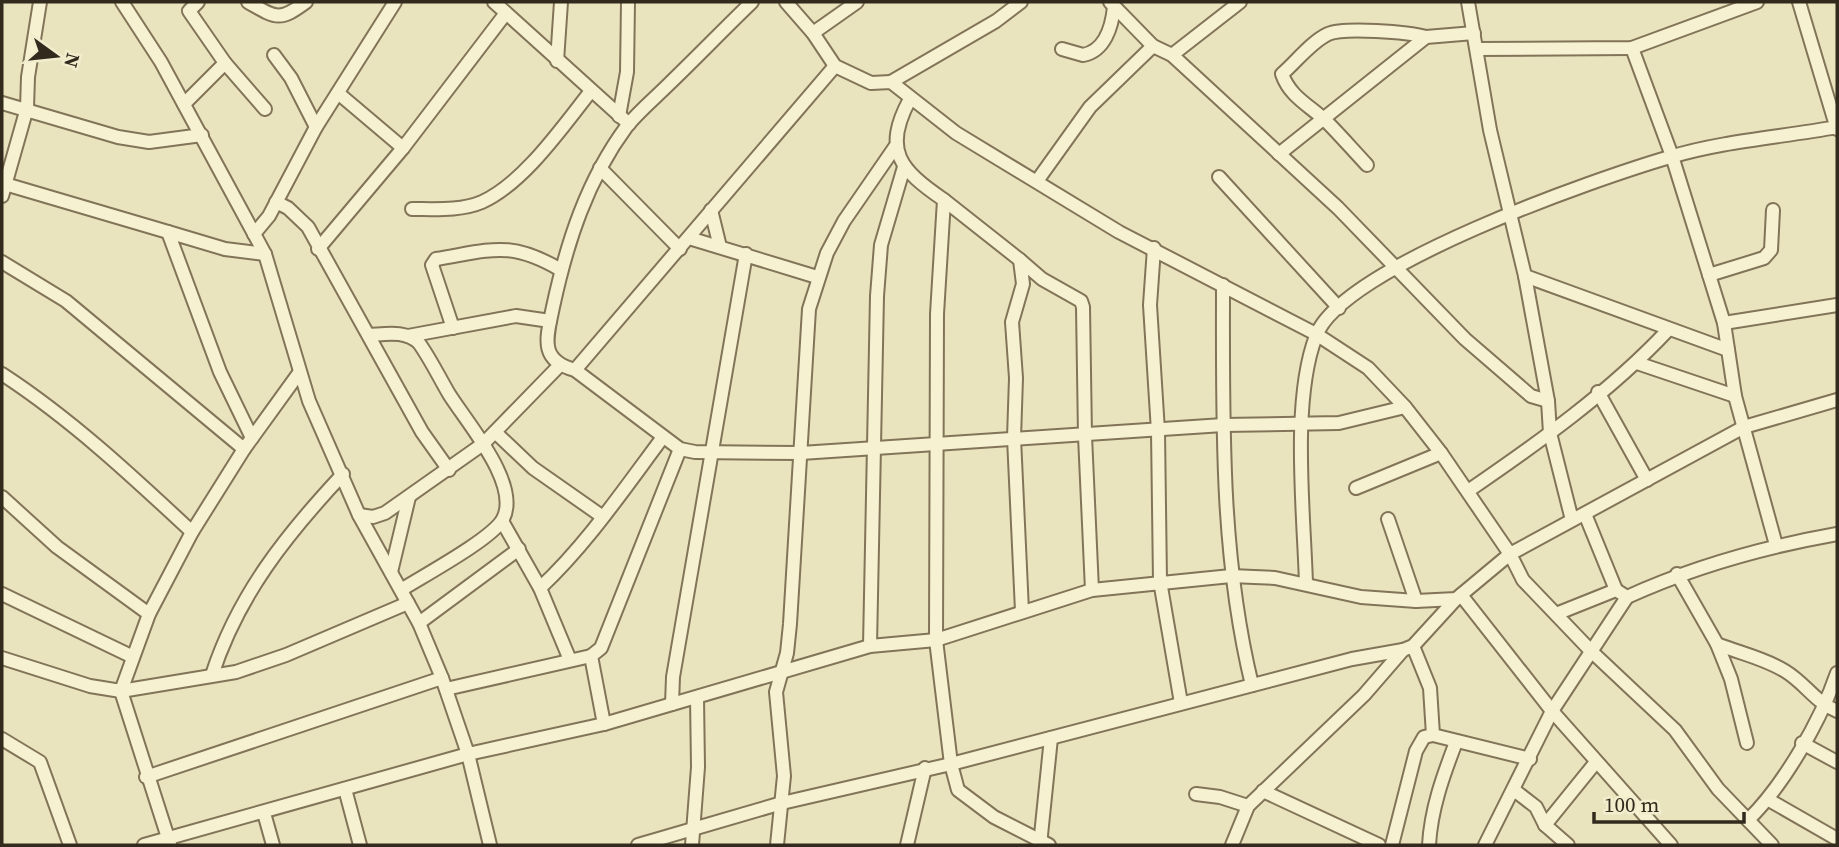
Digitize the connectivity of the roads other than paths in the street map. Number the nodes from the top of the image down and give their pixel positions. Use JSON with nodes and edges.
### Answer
{"nodes":[{"id":1,"x":40,"y":2,"type":"edge"},
{"id":2,"x":122,"y":2,"type":"edge"},
{"id":3,"x":198,"y":2,"type":"edge"},
{"id":4,"x":248,"y":2,"type":"edge"},
{"id":5,"x":306,"y":2,"type":"edge"},
{"id":6,"x":396,"y":2,"type":"edge"},
{"id":7,"x":494,"y":2,"type":"edge"},
{"id":8,"x":561,"y":2,"type":"edge"},
{"id":9,"x":628,"y":2,"type":"edge"},
{"id":10,"x":752,"y":2,"type":"edge"},
{"id":11,"x":786,"y":2,"type":"edge"},
{"id":12,"x":857,"y":2,"type":"edge"},
{"id":13,"x":1021,"y":2,"type":"edge"},
{"id":14,"x":1240,"y":2,"type":"edge"},
{"id":15,"x":1468,"y":2,"type":"edge"},
{"id":16,"x":1757,"y":2,"type":"edge"},
{"id":17,"x":1799,"y":2,"type":"edge"},
{"id":18,"x":1112,"y":4,"type":"edge"},
{"id":19,"x":506,"y":13,"type":"junction"},
{"id":20,"x":1131,"y":24,"type":"junction"},
{"id":21,"x":813,"y":33,"type":"junction"},
{"id":22,"x":1109,"y":33,"type":"junction"},
{"id":23,"x":1474,"y":33,"type":"junction"},
{"id":24,"x":1426,"y":37,"type":"junction"},
{"id":25,"x":1153,"y":46,"type":"junction"},
{"id":26,"x":1632,"y":48,"type":"junction"},
{"id":27,"x":1062,"y":49,"type":"dead end"},
{"id":28,"x":1477,"y":49,"type":"junction"},
{"id":29,"x":274,"y":55,"type":"dead end"},
{"id":30,"x":1172,"y":55,"type":"junction"},
{"id":31,"x":557,"y":61,"type":"junction"},
{"id":32,"x":225,"y":63,"type":"junction"},
{"id":33,"x":835,"y":66,"type":"junction"},
{"id":34,"x":891,"y":82,"type":"junction"},
{"id":35,"x":591,"y":91,"type":"junction"},
{"id":36,"x":338,"y":93,"type":"junction"},
{"id":37,"x":910,"y":99,"type":"junction"},
{"id":38,"x":2,"y":103,"type":"edge"},
{"id":39,"x":184,"y":104,"type":"junction"},
{"id":40,"x":26,"y":108,"type":"junction"},
{"id":41,"x":265,"y":109,"type":"dead end"},
{"id":42,"x":1324,"y":119,"type":"junction"},
{"id":43,"x":624,"y":120,"type":"junction"},
{"id":44,"x":316,"y":127,"type":"junction"},
{"id":45,"x":1837,"y":128,"type":"edge"},
{"id":46,"x":202,"y":135,"type":"junction"},
{"id":47,"x":895,"y":147,"type":"junction"},
{"id":48,"x":403,"y":148,"type":"junction"},
{"id":49,"x":1279,"y":154,"type":"junction"},
{"id":50,"x":1672,"y":156,"type":"junction"},
{"id":51,"x":1367,"y":165,"type":"dead end"},
{"id":52,"x":904,"y":167,"type":"junction"},
{"id":53,"x":600,"y":168,"type":"junction"},
{"id":54,"x":1219,"y":177,"type":"dead end"},
{"id":55,"x":1037,"y":181,"type":"junction"},
{"id":56,"x":3,"y":190,"type":"edge"},
{"id":57,"x":944,"y":200,"type":"junction"},
{"id":58,"x":276,"y":202,"type":"junction"},
{"id":59,"x":412,"y":209,"type":"dead end"},
{"id":60,"x":711,"y":210,"type":"junction"},
{"id":61,"x":1773,"y":210,"type":"dead end"},
{"id":62,"x":1511,"y":212,"type":"junction"},
{"id":63,"x":168,"y":232,"type":"junction"},
{"id":64,"x":254,"y":234,"type":"junction"},
{"id":65,"x":688,"y":238,"type":"junction"},
{"id":66,"x":720,"y":247,"type":"junction"},
{"id":67,"x":1154,"y":248,"type":"junction"},
{"id":68,"x":318,"y":249,"type":"junction"},
{"id":69,"x":680,"y":249,"type":"junction"},
{"id":70,"x":265,"y":254,"type":"junction"},
{"id":71,"x":746,"y":254,"type":"junction"},
{"id":72,"x":1020,"y":260,"type":"junction"},
{"id":73,"x":2,"y":262,"type":"edge"},
{"id":74,"x":1394,"y":267,"type":"junction"},
{"id":75,"x":561,"y":270,"type":"junction"},
{"id":76,"x":1709,"y":275,"type":"junction"},
{"id":77,"x":1525,"y":276,"type":"junction"},
{"id":78,"x":817,"y":277,"type":"junction"},
{"id":79,"x":1223,"y":285,"type":"junction"},
{"id":80,"x":1837,"y":305,"type":"edge"},
{"id":81,"x":1339,"y":308,"type":"junction"},
{"id":82,"x":550,"y":321,"type":"junction"},
{"id":83,"x":1724,"y":323,"type":"junction"},
{"id":84,"x":453,"y":328,"type":"junction"},
{"id":85,"x":1668,"y":330,"type":"junction"},
{"id":86,"x":1316,"y":334,"type":"junction"},
{"id":87,"x":369,"y":335,"type":"junction"},
{"id":88,"x":408,"y":336,"type":"junction"},
{"id":89,"x":1728,"y":350,"type":"junction"},
{"id":90,"x":1637,"y":363,"type":"junction"},
{"id":91,"x":559,"y":366,"type":"junction"},
{"id":92,"x":575,"y":370,"type":"junction"},
{"id":93,"x":299,"y":373,"type":"junction"},
{"id":94,"x":2,"y":374,"type":"edge"},
{"id":95,"x":1598,"y":392,"type":"junction"},
{"id":96,"x":1735,"y":396,"type":"junction"},
{"id":97,"x":1837,"y":400,"type":"edge"},
{"id":98,"x":1548,"y":401,"type":"junction"},
{"id":99,"x":1405,"y":407,"type":"junction"},
{"id":100,"x":1302,"y":424,"type":"junction"},
{"id":101,"x":1223,"y":425,"type":"junction"},
{"id":102,"x":1744,"y":427,"type":"junction"},
{"id":103,"x":1158,"y":431,"type":"junction"},
{"id":104,"x":495,"y":432,"type":"junction"},
{"id":105,"x":1550,"y":433,"type":"junction"},
{"id":106,"x":1085,"y":436,"type":"junction"},
{"id":107,"x":663,"y":437,"type":"junction"},
{"id":108,"x":252,"y":438,"type":"junction"},
{"id":109,"x":1014,"y":438,"type":"junction"},
{"id":110,"x":939,"y":442,"type":"junction"},
{"id":111,"x":484,"y":443,"type":"junction"},
{"id":112,"x":874,"y":448,"type":"junction"},
{"id":113,"x":244,"y":449,"type":"junction"},
{"id":114,"x":680,"y":449,"type":"junction"},
{"id":115,"x":709,"y":452,"type":"junction"},
{"id":116,"x":801,"y":453,"type":"junction"},
{"id":117,"x":1441,"y":453,"type":"junction"},
{"id":118,"x":449,"y":470,"type":"junction"},
{"id":119,"x":343,"y":474,"type":"junction"},
{"id":120,"x":1647,"y":480,"type":"junction"},
{"id":121,"x":1356,"y":488,"type":"dead end"},
{"id":122,"x":1468,"y":491,"type":"junction"},
{"id":123,"x":2,"y":497,"type":"edge"},
{"id":124,"x":409,"y":497,"type":"junction"},
{"id":125,"x":1585,"y":514,"type":"junction"},
{"id":126,"x":359,"y":515,"type":"junction"},
{"id":127,"x":603,"y":517,"type":"junction"},
{"id":128,"x":1388,"y":519,"type":"dead end"},
{"id":129,"x":1572,"y":520,"type":"junction"},
{"id":130,"x":502,"y":521,"type":"junction"},
{"id":131,"x":192,"y":532,"type":"junction"},
{"id":132,"x":1837,"y":534,"type":"edge"},
{"id":133,"x":1776,"y":545,"type":"junction"},
{"id":134,"x":519,"y":549,"type":"junction"},
{"id":135,"x":1510,"y":554,"type":"junction"},
{"id":136,"x":391,"y":572,"type":"junction"},
{"id":137,"x":1677,"y":574,"type":"junction"},
{"id":138,"x":1231,"y":576,"type":"junction"},
{"id":139,"x":1160,"y":581,"type":"junction"},
{"id":140,"x":1306,"y":584,"type":"junction"},
{"id":141,"x":540,"y":588,"type":"junction"},
{"id":142,"x":401,"y":590,"type":"junction"},
{"id":143,"x":1092,"y":590,"type":"junction"},
{"id":144,"x":1616,"y":590,"type":"junction"},
{"id":145,"x":2,"y":594,"type":"edge"},
{"id":146,"x":1458,"y":597,"type":"junction"},
{"id":147,"x":1627,"y":597,"type":"junction"},
{"id":148,"x":1416,"y":601,"type":"junction"},
{"id":149,"x":408,"y":603,"type":"junction"},
{"id":150,"x":1021,"y":611,"type":"junction"},
{"id":151,"x":149,"y":614,"type":"junction"},
{"id":152,"x":1556,"y":614,"type":"junction"},
{"id":153,"x":419,"y":623,"type":"junction"},
{"id":154,"x":936,"y":640,"type":"junction"},
{"id":155,"x":1717,"y":644,"type":"junction"},
{"id":156,"x":870,"y":646,"type":"junction"},
{"id":157,"x":1408,"y":648,"type":"junction"},
{"id":158,"x":1591,"y":651,"type":"junction"},
{"id":159,"x":131,"y":656,"type":"junction"},
{"id":160,"x":591,"y":656,"type":"junction"},
{"id":161,"x":2,"y":657,"type":"edge"},
{"id":162,"x":570,"y":660,"type":"junction"},
{"id":163,"x":780,"y":673,"type":"junction"},
{"id":164,"x":1837,"y":673,"type":"edge"},
{"id":165,"x":212,"y":676,"type":"junction"},
{"id":166,"x":444,"y":683,"type":"junction"},
{"id":167,"x":1252,"y":685,"type":"junction"},
{"id":168,"x":121,"y":691,"type":"junction"},
{"id":169,"x":697,"y":698,"type":"junction"},
{"id":170,"x":1181,"y":703,"type":"junction"},
{"id":171,"x":672,"y":704,"type":"junction"},
{"id":172,"x":1823,"y":706,"type":"junction"},
{"id":173,"x":1552,"y":711,"type":"junction"},
{"id":174,"x":1837,"y":711,"type":"edge"},
{"id":175,"x":604,"y":724,"type":"junction"},
{"id":176,"x":1433,"y":735,"type":"junction"},
{"id":177,"x":1051,"y":738,"type":"junction"},
{"id":178,"x":2,"y":739,"type":"edge"},
{"id":179,"x":1456,"y":742,"type":"junction"},
{"id":180,"x":1747,"y":743,"type":"dead end"},
{"id":181,"x":1802,"y":743,"type":"junction"},
{"id":182,"x":468,"y":754,"type":"junction"},
{"id":183,"x":1530,"y":759,"type":"junction"},
{"id":184,"x":1596,"y":762,"type":"junction"},
{"id":185,"x":1837,"y":762,"type":"edge"},
{"id":186,"x":951,"y":764,"type":"junction"},
{"id":187,"x":925,"y":768,"type":"junction"},
{"id":188,"x":146,"y":776,"type":"junction"},
{"id":189,"x":345,"y":789,"type":"junction"},
{"id":190,"x":1514,"y":790,"type":"junction"},
{"id":191,"x":1263,"y":792,"type":"junction"},
{"id":192,"x":1196,"y":794,"type":"dead end"},
{"id":193,"x":1769,"y":800,"type":"junction"},
{"id":194,"x":782,"y":803,"type":"junction"},
{"id":195,"x":1248,"y":806,"type":"junction"},
{"id":196,"x":264,"y":813,"type":"junction"},
{"id":197,"x":1748,"y":820,"type":"junction"},
{"id":198,"x":1545,"y":825,"type":"junction"},
{"id":199,"x":694,"y":830,"type":"junction"},
{"id":200,"x":1837,"y":839,"type":"edge"},
{"id":201,"x":169,"y":842,"type":"edge"},
{"id":202,"x":1043,"y":844,"type":"edge"},
{"id":203,"x":1233,"y":844,"type":"edge"},
{"id":204,"x":70,"y":845,"type":"edge"},
{"id":205,"x":144,"y":845,"type":"edge"},
{"id":206,"x":273,"y":845,"type":"edge"},
{"id":207,"x":360,"y":845,"type":"edge"},
{"id":208,"x":490,"y":845,"type":"edge"},
{"id":209,"x":638,"y":845,"type":"edge"},
{"id":210,"x":692,"y":845,"type":"edge"},
{"id":211,"x":777,"y":845,"type":"edge"},
{"id":212,"x":907,"y":845,"type":"edge"},
{"id":213,"x":1379,"y":845,"type":"edge"},
{"id":214,"x":1392,"y":845,"type":"edge"},
{"id":215,"x":1429,"y":845,"type":"edge"},
{"id":216,"x":1485,"y":845,"type":"edge"},
{"id":217,"x":1569,"y":845,"type":"edge"},
{"id":218,"x":1671,"y":845,"type":"edge"},
{"id":219,"x":1772,"y":845,"type":"edge"}],
"edges":[{"from":1,"to":40,"type":"street"},
{"from":2,"to":39,"type":"street"},
{"from":3,"to":32,"type":"street"},
{"from":4,"to":5,"type":"street"},
{"from":6,"to":36,"type":"street"},
{"from":7,"to":19,"type":"street"},
{"from":8,"to":31,"type":"street"},
{"from":9,"to":43,"type":"street"},
{"from":10,"to":43,"type":"street"},
{"from":11,"to":21,"type":"street"},
{"from":12,"to":21,"type":"street"},
{"from":13,"to":34,"type":"street"},
{"from":14,"to":30,"type":"street"},
{"from":15,"to":23,"type":"street"},
{"from":16,"to":26,"type":"street"},
{"from":17,"to":45,"type":"street"},
{"from":18,"to":20,"type":"street"},
{"from":18,"to":22,"type":"street"},
{"from":19,"to":31,"type":"street"},
{"from":19,"to":48,"type":"street"},
{"from":20,"to":22,"type":"street"},
{"from":20,"to":25,"type":"street"},
{"from":21,"to":33,"type":"street"},
{"from":22,"to":27,"type":"street"},
{"from":23,"to":24,"type":"street"},
{"from":23,"to":28,"type":"street"},
{"from":24,"to":42,"type":"street"},
{"from":24,"to":42,"type":"street"},
{"from":25,"to":30,"type":"street"},
{"from":25,"to":55,"type":"street"},
{"from":26,"to":28,"type":"street"},
{"from":26,"to":50,"type":"street"},
{"from":28,"to":62,"type":"street"},
{"from":29,"to":44,"type":"street"},
{"from":30,"to":49,"type":"street"},
{"from":31,"to":35,"type":"street"},
{"from":32,"to":39,"type":"street"},
{"from":32,"to":41,"type":"street"},
{"from":33,"to":34,"type":"street"},
{"from":33,"to":60,"type":"street"},
{"from":34,"to":37,"type":"street"},
{"from":35,"to":43,"type":"street"},
{"from":35,"to":59,"type":"street"},
{"from":36,"to":44,"type":"street"},
{"from":36,"to":48,"type":"street"},
{"from":37,"to":47,"type":"street"},
{"from":37,"to":55,"type":"street"},
{"from":38,"to":40,"type":"street"},
{"from":39,"to":46,"type":"street"},
{"from":40,"to":46,"type":"street"},
{"from":40,"to":56,"type":"street"},
{"from":42,"to":49,"type":"street"},
{"from":42,"to":51,"type":"street"},
{"from":43,"to":53,"type":"street"},
{"from":44,"to":58,"type":"street"},
{"from":45,"to":50,"type":"street"},
{"from":46,"to":64,"type":"street"},
{"from":47,"to":52,"type":"street"},
{"from":47,"to":78,"type":"street"},
{"from":48,"to":68,"type":"street"},
{"from":49,"to":74,"type":"street"},
{"from":50,"to":62,"type":"street"},
{"from":50,"to":76,"type":"street"},
{"from":52,"to":57,"type":"street"},
{"from":52,"to":112,"type":"street"},
{"from":53,"to":69,"type":"street"},
{"from":53,"to":75,"type":"street"},
{"from":54,"to":81,"type":"street"},
{"from":55,"to":67,"type":"street"},
{"from":56,"to":63,"type":"street"},
{"from":57,"to":72,"type":"street"},
{"from":57,"to":110,"type":"street"},
{"from":58,"to":64,"type":"street"},
{"from":58,"to":68,"type":"street"},
{"from":60,"to":65,"type":"street"},
{"from":60,"to":66,"type":"street"},
{"from":61,"to":76,"type":"street"},
{"from":62,"to":74,"type":"street"},
{"from":62,"to":77,"type":"street"},
{"from":63,"to":70,"type":"street"},
{"from":63,"to":108,"type":"street"},
{"from":64,"to":70,"type":"street"},
{"from":65,"to":66,"type":"street"},
{"from":65,"to":69,"type":"street"},
{"from":66,"to":71,"type":"street"},
{"from":67,"to":79,"type":"street"},
{"from":67,"to":103,"type":"street"},
{"from":68,"to":87,"type":"street"},
{"from":69,"to":92,"type":"street"},
{"from":70,"to":93,"type":"street"},
{"from":71,"to":78,"type":"street"},
{"from":71,"to":115,"type":"street"},
{"from":72,"to":106,"type":"street"},
{"from":72,"to":109,"type":"street"},
{"from":73,"to":113,"type":"street"},
{"from":74,"to":81,"type":"street"},
{"from":74,"to":98,"type":"street"},
{"from":75,"to":82,"type":"street"},
{"from":75,"to":84,"type":"street"},
{"from":76,"to":83,"type":"street"},
{"from":77,"to":85,"type":"street"},
{"from":77,"to":98,"type":"street"},
{"from":78,"to":116,"type":"street"},
{"from":79,"to":86,"type":"street"},
{"from":79,"to":101,"type":"street"},
{"from":80,"to":83,"type":"street"},
{"from":81,"to":86,"type":"street"},
{"from":82,"to":84,"type":"street"},
{"from":82,"to":91,"type":"street"},
{"from":83,"to":89,"type":"street"},
{"from":84,"to":88,"type":"street"},
{"from":85,"to":89,"type":"street"},
{"from":85,"to":90,"type":"street"},
{"from":86,"to":99,"type":"street"},
{"from":86,"to":100,"type":"street"},
{"from":87,"to":88,"type":"street"},
{"from":87,"to":118,"type":"street"},
{"from":88,"to":111,"type":"street"},
{"from":89,"to":96,"type":"street"},
{"from":90,"to":95,"type":"street"},
{"from":90,"to":96,"type":"street"},
{"from":91,"to":92,"type":"street"},
{"from":91,"to":104,"type":"street"},
{"from":92,"to":107,"type":"street"},
{"from":93,"to":108,"type":"street"},
{"from":93,"to":119,"type":"street"},
{"from":94,"to":131,"type":"street"},
{"from":95,"to":105,"type":"street"},
{"from":95,"to":120,"type":"street"},
{"from":96,"to":102,"type":"street"},
{"from":97,"to":102,"type":"street"},
{"from":98,"to":105,"type":"street"},
{"from":99,"to":100,"type":"street"},
{"from":99,"to":117,"type":"street"},
{"from":100,"to":101,"type":"street"},
{"from":100,"to":140,"type":"street"},
{"from":101,"to":103,"type":"street"},
{"from":101,"to":138,"type":"street"},
{"from":102,"to":120,"type":"street"},
{"from":102,"to":133,"type":"street"},
{"from":103,"to":106,"type":"street"},
{"from":103,"to":139,"type":"street"},
{"from":104,"to":111,"type":"street"},
{"from":104,"to":127,"type":"street"},
{"from":105,"to":122,"type":"street"},
{"from":105,"to":129,"type":"street"},
{"from":106,"to":109,"type":"street"},
{"from":106,"to":143,"type":"street"},
{"from":107,"to":114,"type":"street"},
{"from":107,"to":127,"type":"street"},
{"from":108,"to":113,"type":"street"},
{"from":109,"to":110,"type":"street"},
{"from":109,"to":150,"type":"street"},
{"from":110,"to":112,"type":"street"},
{"from":110,"to":154,"type":"street"},
{"from":111,"to":118,"type":"street"},
{"from":111,"to":130,"type":"street"},
{"from":112,"to":116,"type":"street"},
{"from":112,"to":156,"type":"street"},
{"from":113,"to":131,"type":"street"},
{"from":114,"to":115,"type":"street"},
{"from":114,"to":160,"type":"street"},
{"from":115,"to":116,"type":"street"},
{"from":115,"to":171,"type":"street"},
{"from":116,"to":163,"type":"street"},
{"from":117,"to":121,"type":"street"},
{"from":117,"to":122,"type":"street"},
{"from":118,"to":124,"type":"street"},
{"from":119,"to":126,"type":"street"},
{"from":119,"to":165,"type":"street"},
{"from":120,"to":125,"type":"street"},
{"from":122,"to":135,"type":"street"},
{"from":123,"to":151,"type":"street"},
{"from":124,"to":126,"type":"street"},
{"from":124,"to":136,"type":"street"},
{"from":125,"to":129,"type":"street"},
{"from":125,"to":144,"type":"street"},
{"from":126,"to":136,"type":"street"},
{"from":127,"to":141,"type":"street"},
{"from":128,"to":148,"type":"street"},
{"from":129,"to":135,"type":"street"},
{"from":130,"to":134,"type":"street"},
{"from":130,"to":142,"type":"street"},
{"from":131,"to":151,"type":"street"},
{"from":132,"to":133,"type":"street"},
{"from":133,"to":137,"type":"street"},
{"from":134,"to":141,"type":"street"},
{"from":134,"to":153,"type":"street"},
{"from":135,"to":146,"type":"street"},
{"from":135,"to":152,"type":"street"},
{"from":136,"to":142,"type":"street"},
{"from":137,"to":147,"type":"street"},
{"from":137,"to":155,"type":"street"},
{"from":138,"to":139,"type":"street"},
{"from":138,"to":140,"type":"street"},
{"from":138,"to":167,"type":"street"},
{"from":139,"to":143,"type":"street"},
{"from":139,"to":170,"type":"street"},
{"from":140,"to":148,"type":"street"},
{"from":141,"to":162,"type":"street"},
{"from":142,"to":149,"type":"street"},
{"from":143,"to":150,"type":"street"},
{"from":144,"to":147,"type":"street"},
{"from":144,"to":152,"type":"street"},
{"from":145,"to":159,"type":"street"},
{"from":146,"to":148,"type":"street"},
{"from":146,"to":157,"type":"street"},
{"from":146,"to":173,"type":"street"},
{"from":147,"to":158,"type":"street"},
{"from":149,"to":153,"type":"street"},
{"from":149,"to":165,"type":"street"},
{"from":150,"to":154,"type":"street"},
{"from":151,"to":159,"type":"street"},
{"from":152,"to":158,"type":"street"},
{"from":153,"to":166,"type":"street"},
{"from":154,"to":156,"type":"street"},
{"from":154,"to":186,"type":"street"},
{"from":155,"to":172,"type":"street"},
{"from":155,"to":180,"type":"street"},
{"from":156,"to":163,"type":"street"},
{"from":157,"to":167,"type":"street"},
{"from":157,"to":176,"type":"street"},
{"from":157,"to":191,"type":"street"},
{"from":158,"to":173,"type":"street"},
{"from":158,"to":197,"type":"street"},
{"from":159,"to":168,"type":"street"},
{"from":160,"to":162,"type":"street"},
{"from":160,"to":175,"type":"street"},
{"from":161,"to":168,"type":"street"},
{"from":162,"to":166,"type":"street"},
{"from":163,"to":169,"type":"street"},
{"from":163,"to":194,"type":"street"},
{"from":164,"to":172,"type":"street"},
{"from":165,"to":168,"type":"street"},
{"from":166,"to":182,"type":"street"},
{"from":166,"to":188,"type":"street"},
{"from":167,"to":170,"type":"street"},
{"from":168,"to":188,"type":"street"},
{"from":169,"to":171,"type":"street"},
{"from":169,"to":199,"type":"street"},
{"from":170,"to":177,"type":"street"},
{"from":171,"to":175,"type":"street"},
{"from":172,"to":174,"type":"street"},
{"from":172,"to":181,"type":"street"},
{"from":173,"to":183,"type":"street"},
{"from":173,"to":184,"type":"street"},
{"from":175,"to":182,"type":"street"},
{"from":176,"to":179,"type":"street"},
{"from":176,"to":214,"type":"street"},
{"from":177,"to":186,"type":"street"},
{"from":177,"to":202,"type":"street"},
{"from":178,"to":204,"type":"street"},
{"from":179,"to":183,"type":"street"},
{"from":179,"to":215,"type":"street"},
{"from":181,"to":185,"type":"street"},
{"from":181,"to":193,"type":"street"},
{"from":182,"to":189,"type":"street"},
{"from":182,"to":208,"type":"street"},
{"from":183,"to":190,"type":"street"},
{"from":184,"to":198,"type":"street"},
{"from":184,"to":218,"type":"street"},
{"from":186,"to":187,"type":"street"},
{"from":186,"to":202,"type":"street"},
{"from":187,"to":194,"type":"street"},
{"from":187,"to":212,"type":"street"},
{"from":188,"to":201,"type":"street"},
{"from":189,"to":196,"type":"street"},
{"from":189,"to":207,"type":"street"},
{"from":190,"to":198,"type":"street"},
{"from":190,"to":216,"type":"street"},
{"from":191,"to":195,"type":"street"},
{"from":191,"to":213,"type":"street"},
{"from":192,"to":195,"type":"street"},
{"from":193,"to":197,"type":"street"},
{"from":193,"to":200,"type":"street"},
{"from":194,"to":199,"type":"street"},
{"from":194,"to":211,"type":"street"},
{"from":195,"to":203,"type":"street"},
{"from":196,"to":201,"type":"street"},
{"from":196,"to":206,"type":"street"},
{"from":197,"to":219,"type":"street"},
{"from":198,"to":217,"type":"street"},
{"from":199,"to":209,"type":"street"},
{"from":199,"to":210,"type":"street"},
{"from":201,"to":205,"type":"street"}]}
